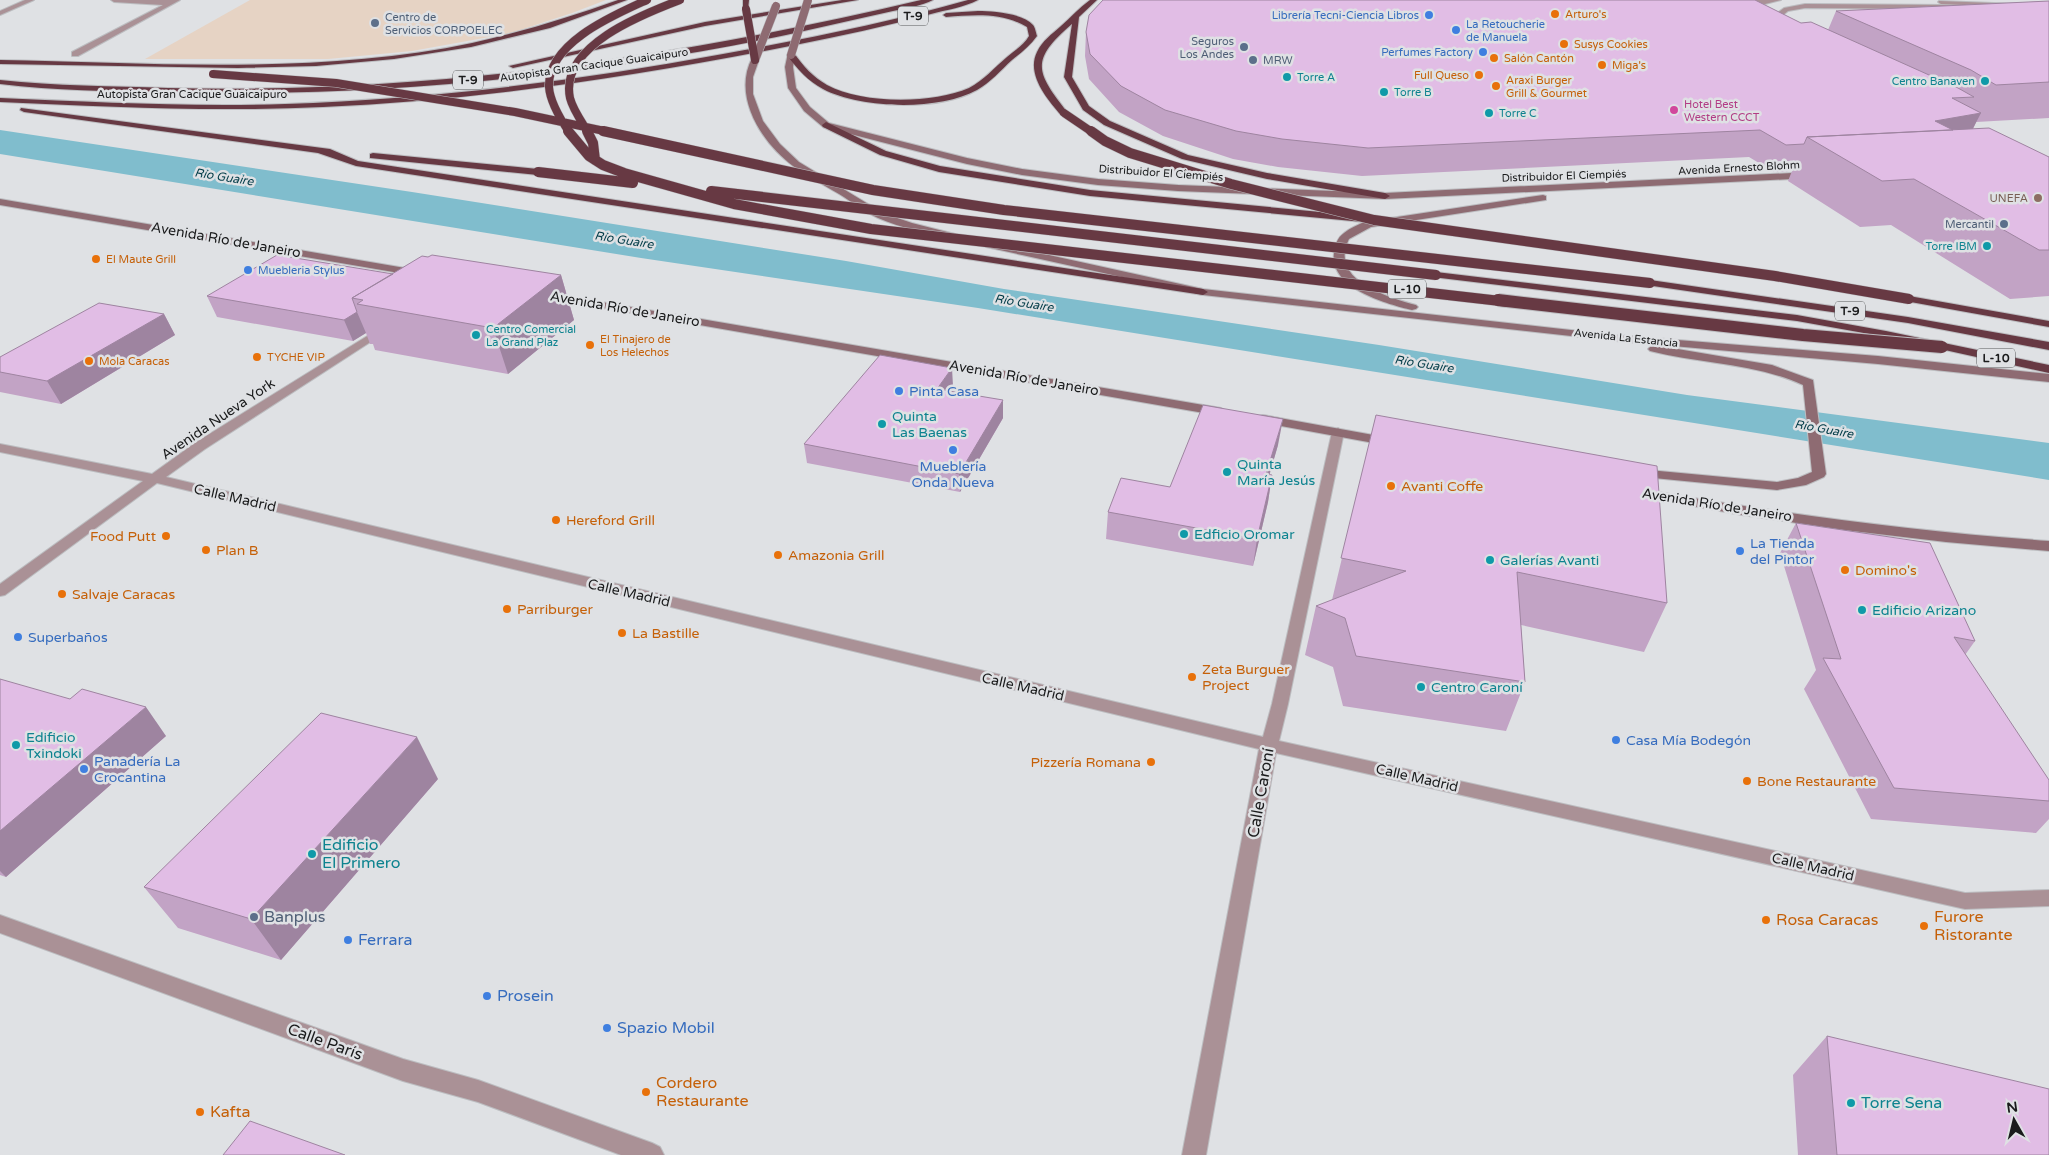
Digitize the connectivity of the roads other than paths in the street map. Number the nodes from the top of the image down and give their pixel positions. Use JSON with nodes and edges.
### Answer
{"nodes":[{"id":1,"x":31,"y":0,"type":"edge"},
{"id":2,"x":114,"y":0,"type":"edge"},
{"id":3,"x":624,"y":0,"type":"edge"},
{"id":4,"x":647,"y":0,"type":"edge"},
{"id":5,"x":680,"y":0,"type":"edge"},
{"id":6,"x":746,"y":0,"type":"edge"},
{"id":7,"x":808,"y":0,"type":"edge"},
{"id":8,"x":855,"y":0,"type":"edge"},
{"id":9,"x":930,"y":0,"type":"edge"},
{"id":10,"x":975,"y":0,"type":"edge"},
{"id":11,"x":1094,"y":0,"type":"edge"},
{"id":12,"x":1740,"y":0,"type":"edge"},
{"id":13,"x":1778,"y":0,"type":"edge"},
{"id":14,"x":1881,"y":0,"type":"edge"},
{"id":15,"x":174,"y":2,"type":"edge"},
{"id":16,"x":777,"y":3,"type":"edge"},
{"id":17,"x":1731,"y":4,"type":"edge"},
{"id":18,"x":2024,"y":6,"type":"junction"},
{"id":19,"x":2049,"y":7,"type":"edge"},
{"id":20,"x":1739,"y":8,"type":"edge"},
{"id":21,"x":0,"y":13,"type":"edge"},
{"id":22,"x":1076,"y":17,"type":"junction"},
{"id":23,"x":1780,"y":29,"type":"edge"},
{"id":24,"x":851,"y":32,"type":"junction"},
{"id":25,"x":75,"y":54,"type":"dead end"},
{"id":26,"x":791,"y":56,"type":"junction"},
{"id":27,"x":755,"y":60,"type":"junction"},
{"id":28,"x":0,"y":63,"type":"edge"},
{"id":29,"x":504,"y":67,"type":"dead end"},
{"id":30,"x":469,"y":71,"type":"dead end"},
{"id":31,"x":0,"y":77,"type":"edge"},
{"id":32,"x":0,"y":82,"type":"edge"},
{"id":33,"x":0,"y":100,"type":"edge"},
{"id":34,"x":0,"y":107,"type":"edge"},
{"id":35,"x":826,"y":125,"type":"junction"},
{"id":36,"x":321,"y":151,"type":"junction"},
{"id":37,"x":595,"y":160,"type":"junction"},
{"id":38,"x":1818,"y":174,"type":"edge"},
{"id":39,"x":1641,"y":185,"type":"junction"},
{"id":40,"x":1385,"y":196,"type":"junction"},
{"id":41,"x":0,"y":202,"type":"edge"},
{"id":42,"x":1374,"y":220,"type":"junction"},
{"id":43,"x":428,"y":275,"type":"edge"},
{"id":44,"x":1203,"y":292,"type":"junction"},
{"id":45,"x":539,"y":294,"type":"edge"},
{"id":46,"x":398,"y":320,"type":"edge"},
{"id":47,"x":2049,"y":324,"type":"edge"},
{"id":48,"x":1553,"y":330,"type":"junction"},
{"id":49,"x":1616,"y":338,"type":"junction"},
{"id":50,"x":2049,"y":346,"type":"edge"},
{"id":51,"x":1942,"y":347,"type":"junction"},
{"id":52,"x":2049,"y":369,"type":"edge"},
{"id":53,"x":2049,"y":378,"type":"edge"},
{"id":54,"x":1231,"y":414,"type":"edge"},
{"id":55,"x":1251,"y":417,"type":"edge"},
{"id":56,"x":1338,"y":432,"type":"junction"},
{"id":57,"x":1407,"y":445,"type":"edge"},
{"id":58,"x":0,"y":448,"type":"edge"},
{"id":59,"x":1628,"y":472,"type":"edge"},
{"id":60,"x":156,"y":479,"type":"junction"},
{"id":61,"x":1627,"y":490,"type":"edge"},
{"id":62,"x":2049,"y":546,"type":"edge"},
{"id":63,"x":0,"y":591,"type":"edge"},
{"id":64,"x":1269,"y":745,"type":"junction"},
{"id":65,"x":2049,"y":898,"type":"edge"},
{"id":66,"x":0,"y":924,"type":"edge"},
{"id":67,"x":652,"y":1155,"type":"edge"},
{"id":68,"x":1194,"y":1155,"type":"edge"}],
"edges":[{"from":1,"to":21,"type":"street"},
{"from":2,"to":15,"type":"street"},
{"from":3,"to":28,"type":"highway"},
{"from":4,"to":37,"type":"highway","bridge":true},
{"from":5,"to":37,"type":"highway","bridge":true},
{"from":6,"to":27,"type":"highway","bridge":true},
{"from":7,"to":26,"type":"street","name":"Distribuidor El Ciempiés","bridge":true},
{"from":8,"to":29,"type":"highway"},
{"from":9,"to":32,"type":"highway","name":"Autopista Gran Cacique Guaicaipuro","number":"T-9"},
{"from":10,"to":24,"type":"highway","name":"Autopista Gran Cacique Guaicaipuro","number":"T-9"},
{"from":11,"to":22,"type":"highway"},
{"from":12,"to":13,"type":"street"},
{"from":14,"to":18,"type":"street"},
{"from":15,"to":25,"type":"street"},
{"from":16,"to":27,"type":"street","bridge":true},
{"from":17,"to":20,"type":"street"},
{"from":18,"to":19,"type":"street"},
{"from":18,"to":23,"type":"street"},
{"from":22,"to":40,"type":"highway"},
{"from":22,"to":42,"type":"highway","bridge":true},
{"from":24,"to":26,"type":"highway"},
{"from":24,"to":33,"type":"highway","name":"Autopista Gran Cacique Guaicaipuro","number":"T-9"},
{"from":26,"to":35,"type":"street","name":"Distribuidor El Ciempiés"},
{"from":27,"to":44,"type":"street"},
{"from":28,"to":50,"type":"highway","number":"T-9","bridge":true},
{"from":30,"to":31,"type":"highway"},
{"from":34,"to":36,"type":"highway"},
{"from":35,"to":40,"type":"street","name":"Distribuidor El Ciempiés"},
{"from":35,"to":42,"type":"highway","bridge":true},
{"from":36,"to":44,"type":"highway"},
{"from":36,"to":51,"type":"highway","number":"L-10","bridge":true},
{"from":37,"to":51,"type":"highway","number":"L-10","bridge":true},
{"from":38,"to":39,"type":"street","name":"Avenida Ernesto Blohm"},
{"from":39,"to":40,"type":"street","name":"Distribuidor El Ciempiés"},
{"from":39,"to":48,"type":"street"},
{"from":41,"to":43,"type":"street","name":"Avenida Río de Janeiro"},
{"from":42,"to":47,"type":"highway","bridge":true},
{"from":44,"to":48,"type":"street","name":"Avenida La Estancia"},
{"from":45,"to":54,"type":"street","name":"Avenida Río de Janeiro"},
{"from":46,"to":60,"type":"street","name":"Avenida Nueva York"},
{"from":48,"to":49,"type":"street","name":"Avenida La Estancia"},
{"from":49,"to":53,"type":"street","name":"Avenida La Estancia"},
{"from":49,"to":59,"type":"street"},
{"from":51,"to":52,"type":"highway","number":"L-10"},
{"from":55,"to":56,"type":"street"},
{"from":56,"to":57,"type":"street"},
{"from":56,"to":64,"type":"street","name":"Calle Caroní"},
{"from":58,"to":60,"type":"street","name":"Calle Madrid"},
{"from":60,"to":63,"type":"street","name":"Avenida Nueva York"},
{"from":60,"to":64,"type":"street","name":"Calle Madrid"},
{"from":61,"to":62,"type":"street","name":"Avenida Río de Janeiro"},
{"from":64,"to":65,"type":"street","name":"Calle Madrid"},
{"from":64,"to":68,"type":"street","name":"Calle Caroní"},
{"from":66,"to":67,"type":"street","name":"Calle París"}]}
